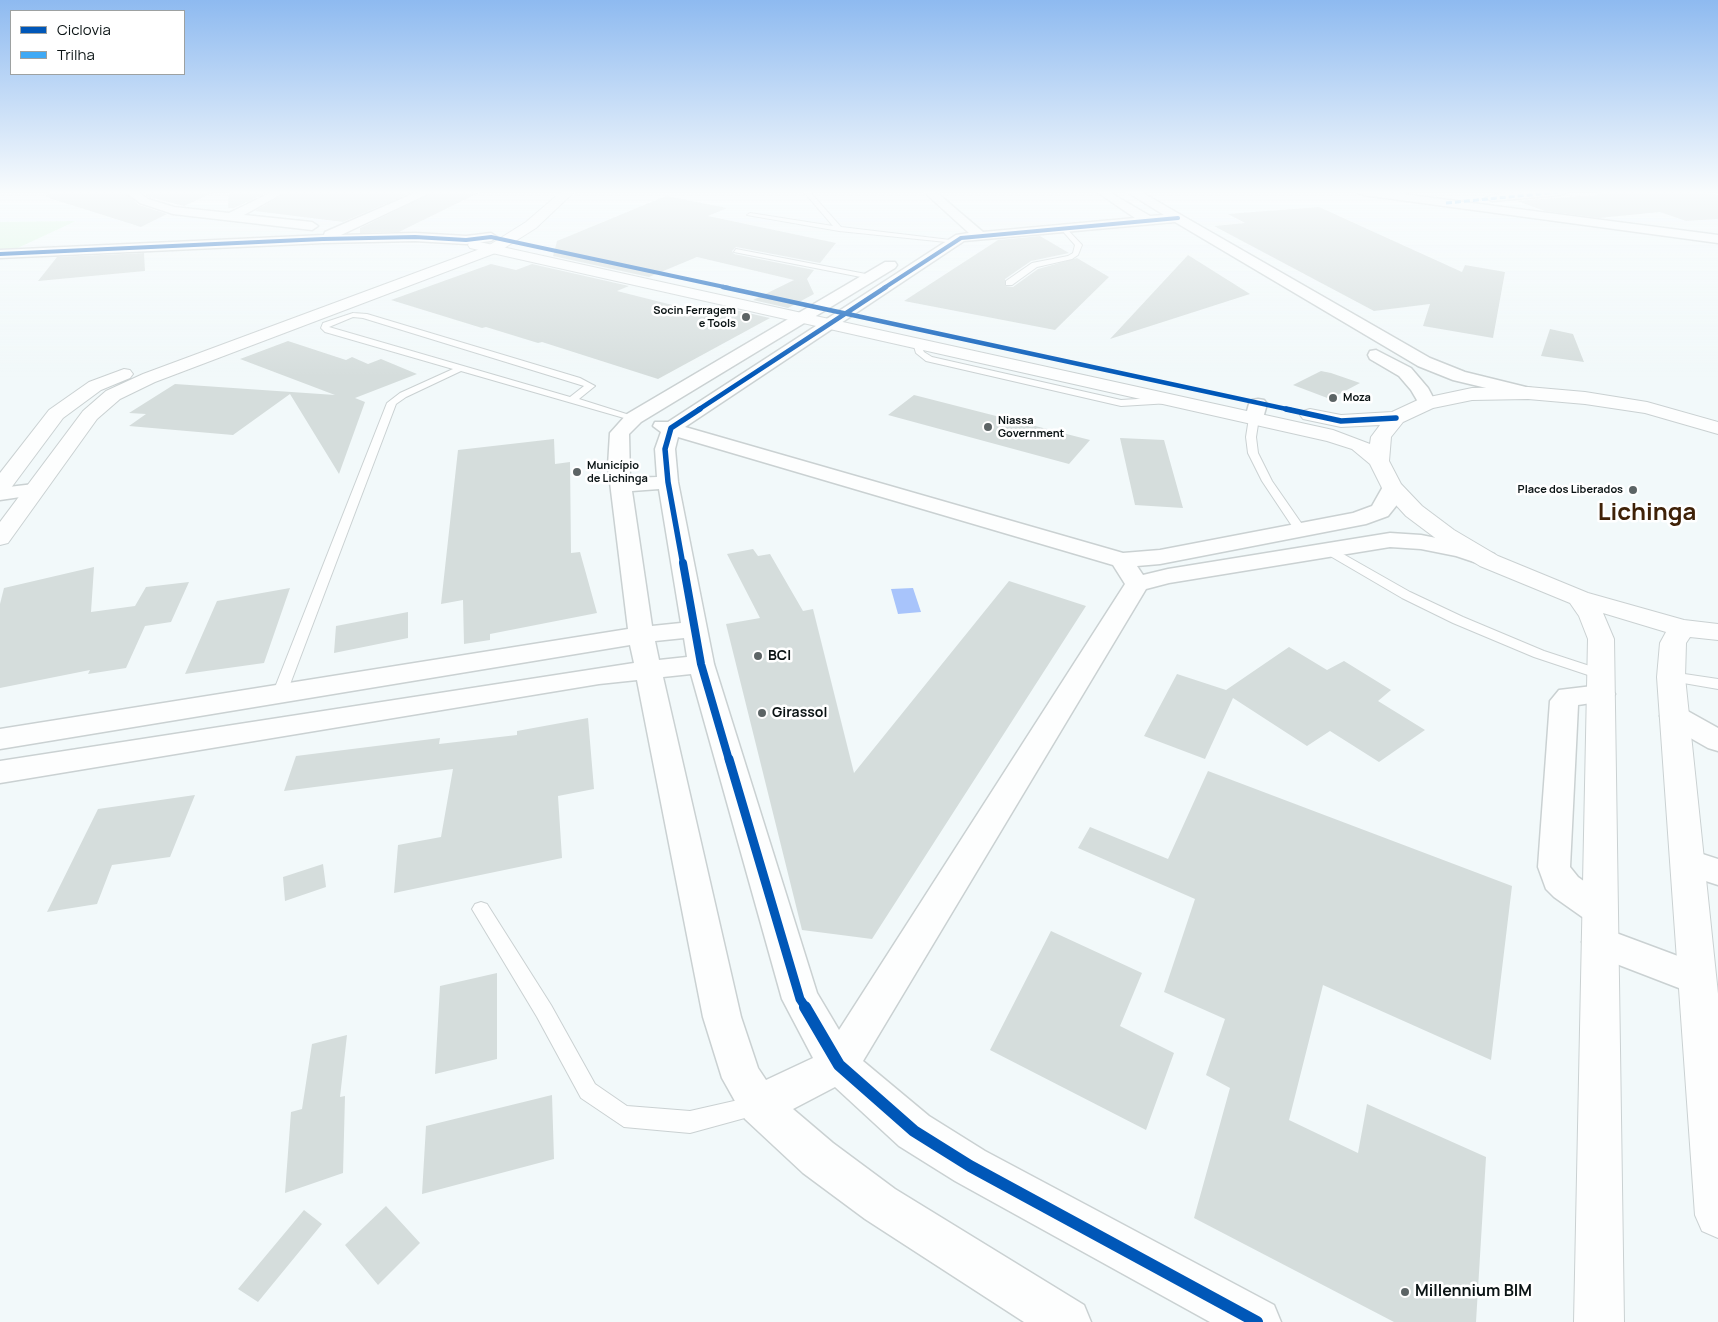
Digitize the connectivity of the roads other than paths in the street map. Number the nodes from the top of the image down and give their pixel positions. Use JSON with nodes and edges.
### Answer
{"nodes":[{"id":1,"x":442,"y":254,"type":"edge"},
{"id":2,"x":469,"y":254,"type":"edge"},
{"id":3,"x":549,"y":254,"type":"edge"},
{"id":4,"x":754,"y":254,"type":"edge"},
{"id":5,"x":922,"y":254,"type":"edge"},
{"id":6,"x":930,"y":254,"type":"edge"},
{"id":7,"x":1076,"y":254,"type":"edge"},
{"id":8,"x":1226,"y":254,"type":"edge"},
{"id":9,"x":871,"y":277,"type":"junction"},
{"id":10,"x":1009,"y":283,"type":"dead end"},
{"id":11,"x":329,"y":299,"type":"junction"},
{"id":12,"x":346,"y":304,"type":"junction"},
{"id":13,"x":284,"y":315,"type":"junction"},
{"id":14,"x":826,"y":316,"type":"junction"},
{"id":15,"x":303,"y":320,"type":"junction"},
{"id":16,"x":914,"y":342,"type":"junction"},
{"id":17,"x":995,"y":345,"type":"junction"},
{"id":18,"x":1362,"y":347,"type":"dead end"},
{"id":19,"x":981,"y":357,"type":"junction"},
{"id":20,"x":1098,"y":367,"type":"junction"},
{"id":21,"x":461,"y":368,"type":"junction"},
{"id":22,"x":1084,"y":380,"type":"junction"},
{"id":23,"x":1528,"y":392,"type":"junction"},
{"id":24,"x":113,"y":395,"type":"junction"},
{"id":25,"x":74,"y":399,"type":"junction"},
{"id":26,"x":572,"y":400,"type":"junction"},
{"id":27,"x":1171,"y":400,"type":"junction"},
{"id":28,"x":1427,"y":403,"type":"junction"},
{"id":29,"x":1256,"y":411,"type":"junction"},
{"id":30,"x":634,"y":418,"type":"junction"},
{"id":31,"x":1396,"y":418,"type":"junction"},
{"id":32,"x":672,"y":428,"type":"junction"},
{"id":33,"x":1718,"y":428,"type":"edge"},
{"id":34,"x":1379,"y":461,"type":"junction"},
{"id":35,"x":668,"y":482,"type":"junction"},
{"id":36,"x":621,"y":485,"type":"junction"},
{"id":37,"x":0,"y":487,"type":"edge"},
{"id":38,"x":1392,"y":487,"type":"junction"},
{"id":39,"x":34,"y":490,"type":"junction"},
{"id":40,"x":0,"y":494,"type":"edge"},
{"id":41,"x":1300,"y":530,"type":"junction"},
{"id":42,"x":0,"y":538,"type":"edge"},
{"id":43,"x":1328,"y":550,"type":"junction"},
{"id":44,"x":1489,"y":561,"type":"junction"},
{"id":45,"x":1130,"y":572,"type":"junction"},
{"id":46,"x":1579,"y":598,"type":"junction"},
{"id":47,"x":1682,"y":628,"type":"junction"},
{"id":48,"x":694,"y":629,"type":"junction"},
{"id":49,"x":1718,"y":632,"type":"edge"},
{"id":50,"x":641,"y":635,"type":"junction"},
{"id":51,"x":701,"y":664,"type":"junction"},
{"id":52,"x":650,"y":670,"type":"junction"},
{"id":53,"x":1671,"y":677,"type":"junction"},
{"id":54,"x":1601,"y":684,"type":"junction"},
{"id":55,"x":1718,"y":684,"type":"edge"},
{"id":56,"x":280,"y":695,"type":"junction"},
{"id":57,"x":1674,"y":716,"type":"junction"},
{"id":58,"x":272,"y":730,"type":"junction"},
{"id":59,"x":0,"y":739,"type":"edge"},
{"id":60,"x":1718,"y":742,"type":"edge"},
{"id":61,"x":0,"y":772,"type":"edge"},
{"id":62,"x":1702,"y":867,"type":"edge"},
{"id":63,"x":481,"y":909,"type":"dead end"},
{"id":64,"x":1600,"y":927,"type":"junction"},
{"id":65,"x":1697,"y":979,"type":"junction"},
{"id":66,"x":839,"y":1065,"type":"junction"},
{"id":67,"x":759,"y":1105,"type":"junction"},
{"id":68,"x":1718,"y":1215,"type":"edge"},
{"id":69,"x":1067,"y":1322,"type":"edge"},
{"id":70,"x":1257,"y":1322,"type":"edge"},
{"id":71,"x":1599,"y":1322,"type":"edge"}],
"edges":[{"from":1,"to":11,"type":"street"},
{"from":2,"to":12,"type":"street"},
{"from":3,"to":14,"type":"street"},
{"from":4,"to":9,"type":"lane"},
{"from":5,"to":9,"type":"street"},
{"from":6,"to":14,"type":"street"},
{"from":7,"to":10,"type":"lane"},
{"from":8,"to":23,"type":"street"},
{"from":9,"to":14,"type":"street"},
{"from":11,"to":12,"type":"street"},
{"from":11,"to":13,"type":"street"},
{"from":12,"to":15,"type":"street"},
{"from":13,"to":15,"type":"street"},
{"from":13,"to":25,"type":"street"},
{"from":14,"to":16,"type":"street"},
{"from":14,"to":17,"type":"street"},
{"from":14,"to":30,"type":"street"},
{"from":14,"to":32,"type":"street"},
{"from":15,"to":24,"type":"street"},
{"from":16,"to":19,"type":"street"},
{"from":16,"to":27,"type":"lane"},
{"from":17,"to":19,"type":"street"},
{"from":17,"to":20,"type":"street"},
{"from":18,"to":28,"type":"street"},
{"from":19,"to":22,"type":"street"},
{"from":20,"to":22,"type":"street"},
{"from":20,"to":29,"type":"street"},
{"from":21,"to":26,"type":"lane"},
{"from":21,"to":26,"type":"lane"},
{"from":21,"to":56,"type":"lane"},
{"from":22,"to":27,"type":"street"},
{"from":23,"to":28,"type":"street"},
{"from":23,"to":33,"type":"street"},
{"from":24,"to":25,"type":"street"},
{"from":24,"to":39,"type":"street"},
{"from":25,"to":37,"type":"street"},
{"from":26,"to":30,"type":"lane"},
{"from":27,"to":29,"type":"street"},
{"from":28,"to":31,"type":"street"},
{"from":29,"to":31,"type":"street"},
{"from":29,"to":34,"type":"street"},
{"from":29,"to":41,"type":"lane"},
{"from":30,"to":32,"type":"street"},
{"from":30,"to":36,"type":"street"},
{"from":31,"to":34,"type":"street"},
{"from":32,"to":35,"type":"street"},
{"from":32,"to":45,"type":"street"},
{"from":34,"to":38,"type":"street"},
{"from":35,"to":36,"type":"street"},
{"from":35,"to":48,"type":"street"},
{"from":36,"to":50,"type":"street"},
{"from":38,"to":41,"type":"street"},
{"from":38,"to":44,"type":"street"},
{"from":39,"to":40,"type":"street"},
{"from":39,"to":42,"type":"street"},
{"from":41,"to":43,"type":"street"},
{"from":41,"to":45,"type":"street"},
{"from":43,"to":44,"type":"street"},
{"from":43,"to":45,"type":"street"},
{"from":43,"to":54,"type":"lane"},
{"from":44,"to":46,"type":"street"},
{"from":45,"to":66,"type":"street"},
{"from":46,"to":47,"type":"street"},
{"from":46,"to":54,"type":"street"},
{"from":47,"to":49,"type":"street"},
{"from":47,"to":53,"type":"street"},
{"from":48,"to":50,"type":"street"},
{"from":48,"to":51,"type":"street"},
{"from":50,"to":52,"type":"street"},
{"from":50,"to":56,"type":"street"},
{"from":51,"to":52,"type":"street"},
{"from":51,"to":66,"type":"street"},
{"from":52,"to":58,"type":"street"},
{"from":52,"to":67,"type":"street"},
{"from":53,"to":55,"type":"lane"},
{"from":53,"to":57,"type":"street"},
{"from":54,"to":64,"type":"street"},
{"from":56,"to":58,"type":"street"},
{"from":56,"to":59,"type":"street"},
{"from":57,"to":60,"type":"street"},
{"from":57,"to":62,"type":"street"},
{"from":58,"to":61,"type":"street"},
{"from":62,"to":65,"type":"street"},
{"from":63,"to":67,"type":"lane"},
{"from":64,"to":65,"type":"street"},
{"from":64,"to":71,"type":"street"},
{"from":65,"to":68,"type":"street"},
{"from":66,"to":67,"type":"street"},
{"from":66,"to":70,"type":"street"},
{"from":67,"to":69,"type":"street"}]}
